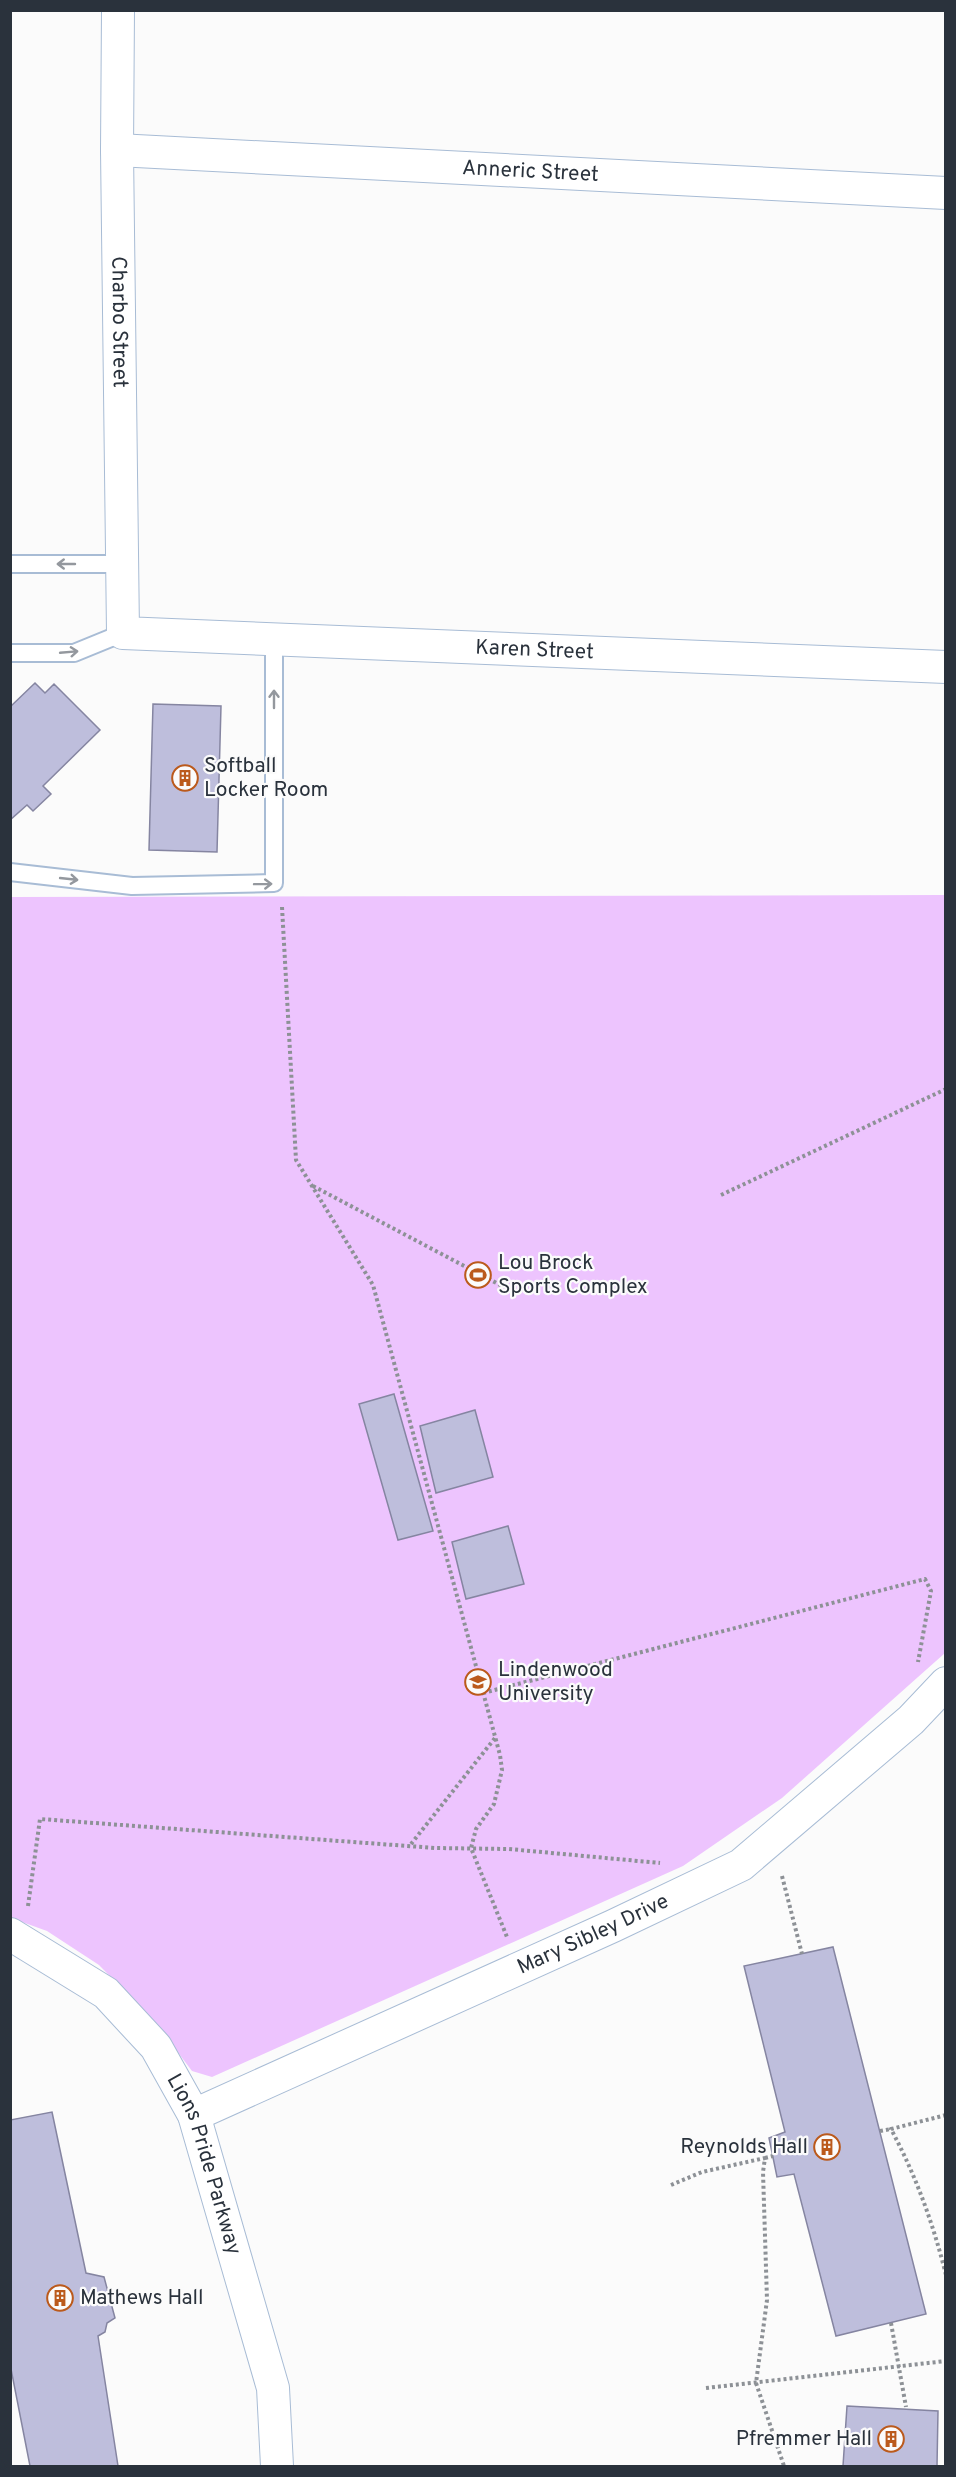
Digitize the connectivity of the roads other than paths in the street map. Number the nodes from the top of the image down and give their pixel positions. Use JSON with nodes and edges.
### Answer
{"nodes":[{"id":1,"x":118,"y":10,"type":"edge"},
{"id":2,"x":117,"y":150,"type":"junction"},
{"id":3,"x":945,"y":193,"type":"edge"},
{"id":4,"x":10,"y":564,"type":"edge"},
{"id":5,"x":122,"y":564,"type":"junction"},
{"id":6,"x":123,"y":633,"type":"junction"},
{"id":7,"x":274,"y":639,"type":"junction"},
{"id":8,"x":10,"y":653,"type":"edge"},
{"id":9,"x":945,"y":667,"type":"edge"},
{"id":10,"x":10,"y":872,"type":"edge"},
{"id":11,"x":945,"y":1683,"type":"edge"},
{"id":12,"x":17,"y":1938,"type":"edge"},
{"id":13,"x":194,"y":2115,"type":"junction"},
{"id":14,"x":277,"y":2466,"type":"edge"}],
"edges":[{"from":1,"to":2,"type":"street","name":"Charbo Street"},
{"from":2,"to":3,"type":"street","name":"Anneric Street"},
{"from":2,"to":5,"type":"street","name":"Charbo Street"},
{"from":5,"to":4,"type":"lane","one_way":true},
{"from":5,"to":6,"type":"street","name":"Charbo Street"},
{"from":6,"to":7,"type":"street","name":"Karen Street"},
{"from":8,"to":6,"type":"lane","one_way":true},
{"from":7,"to":9,"type":"street","name":"Karen Street"},
{"from":10,"to":7,"type":"lane","one_way":true},
{"from":11,"to":13,"type":"street","name":"Mary Sibley Drive"},
{"from":12,"to":13,"type":"street","name":"Lions Pride Parkway"},
{"from":13,"to":14,"type":"street","name":"Lions Pride Parkway"}]}
